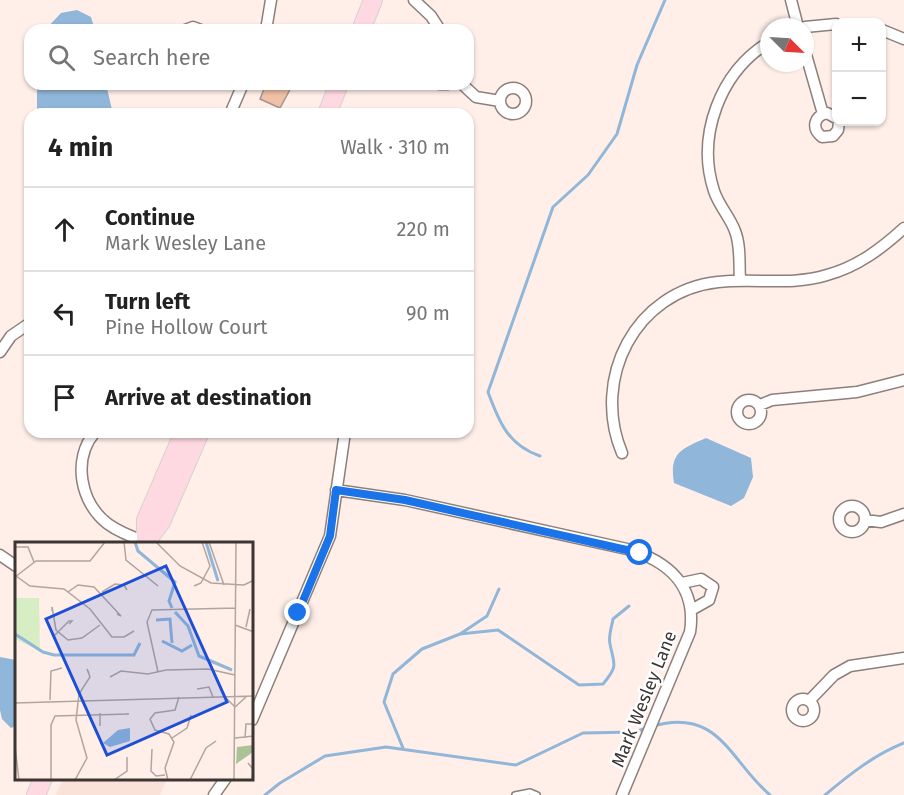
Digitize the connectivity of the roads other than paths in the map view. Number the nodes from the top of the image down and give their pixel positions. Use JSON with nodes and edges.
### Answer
{"nodes":[{"id":1,"x":271,"y":0,"type":"edge"},
{"id":2,"x":373,"y":0,"type":"edge"},
{"id":3,"x":414,"y":0,"type":"edge"},
{"id":4,"x":791,"y":0,"type":"edge"},
{"id":5,"x":796,"y":18,"type":"edge"},
{"id":6,"x":267,"y":24,"type":"edge"},
{"id":7,"x":363,"y":24,"type":"edge"},
{"id":8,"x":436,"y":24,"type":"edge"},
{"id":9,"x":832,"y":24,"type":"edge"},
{"id":10,"x":814,"y":26,"type":"edge"},
{"id":11,"x":886,"y":32,"type":"edge"},
{"id":12,"x":904,"y":39,"type":"edge"},
{"id":13,"x":760,"y":49,"type":"edge"},
{"id":14,"x":811,"y":72,"type":"edge"},
{"id":15,"x":240,"y":90,"type":"edge"},
{"id":16,"x":337,"y":90,"type":"edge"},
{"id":17,"x":468,"y":90,"type":"edge"},
{"id":18,"x":500,"y":101,"type":"dead end"},
{"id":19,"x":233,"y":108,"type":"edge"},
{"id":20,"x":329,"y":108,"type":"edge"},
{"id":21,"x":823,"y":114,"type":"junction"},
{"id":22,"x":832,"y":115,"type":"edge"},
{"id":23,"x":837,"y":126,"type":"edge"},
{"id":24,"x":904,"y":228,"type":"edge"},
{"id":25,"x":740,"y":281,"type":"junction"},
{"id":26,"x":24,"y":327,"type":"edge"},
{"id":27,"x":0,"y":352,"type":"edge"},
{"id":28,"x":904,"y":380,"type":"edge"},
{"id":29,"x":760,"y":405,"type":"dead end"},
{"id":30,"x":92,"y":438,"type":"edge"},
{"id":31,"x":181,"y":438,"type":"edge"},
{"id":32,"x":197,"y":438,"type":"edge"},
{"id":33,"x":344,"y":438,"type":"edge"},
{"id":34,"x":622,"y":453,"type":"dead end"},
{"id":35,"x":336,"y":490,"type":"junction"},
{"id":36,"x":904,"y":514,"type":"edge"},
{"id":37,"x":865,"y":520,"type":"dead end"},
{"id":38,"x":144,"y":542,"type":"edge"},
{"id":39,"x":146,"y":542,"type":"edge"},
{"id":40,"x":147,"y":542,"type":"edge"},
{"id":41,"x":0,"y":555,"type":"edge"},
{"id":42,"x":15,"y":566,"type":"edge"},
{"id":43,"x":682,"y":583,"type":"junction"},
{"id":44,"x":693,"y":609,"type":"junction"},
{"id":45,"x":904,"y":658,"type":"edge"},
{"id":46,"x":809,"y":701,"type":"dead end"},
{"id":47,"x":254,"y":715,"type":"edge"},
{"id":48,"x":225,"y":780,"type":"edge"},
{"id":49,"x":214,"y":795,"type":"edge"},
{"id":50,"x":515,"y":795,"type":"edge"},
{"id":51,"x":537,"y":795,"type":"edge"},
{"id":52,"x":622,"y":795,"type":"edge"}],
"edges":[{"from":1,"to":6,"type":"street"},
{"from":2,"to":7,"type":"main road"},
{"from":3,"to":8,"type":"street"},
{"from":4,"to":5,"type":"street"},
{"from":9,"to":10,"type":"street"},
{"from":11,"to":12,"type":"street"},
{"from":13,"to":25,"type":"street"},
{"from":14,"to":21,"type":"street"},
{"from":15,"to":19,"type":"street"},
{"from":16,"to":20,"type":"main road"},
{"from":17,"to":18,"type":"street"},
{"from":21,"to":22,"type":"street"},
{"from":21,"to":23,"type":"street"},
{"from":24,"to":25,"type":"street"},
{"from":25,"to":34,"type":"street"},
{"from":26,"to":27,"type":"street"},
{"from":28,"to":29,"type":"street"},
{"from":30,"to":38,"type":"street"},
{"from":31,"to":39,"type":"main road"},
{"from":32,"to":40,"type":"main road"},
{"from":33,"to":35,"type":"street"},
{"from":35,"to":43,"type":"street"},
{"from":35,"to":47,"type":"street"},
{"from":36,"to":37,"type":"street"},
{"from":41,"to":42,"type":"street"},
{"from":43,"to":44,"type":"street"},
{"from":43,"to":44,"type":"street"},
{"from":44,"to":52,"type":"street","name":"Mark Wesley Lane"},
{"from":45,"to":46,"type":"street"},
{"from":48,"to":49,"type":"street"},
{"from":50,"to":51,"type":"lane"}]}
